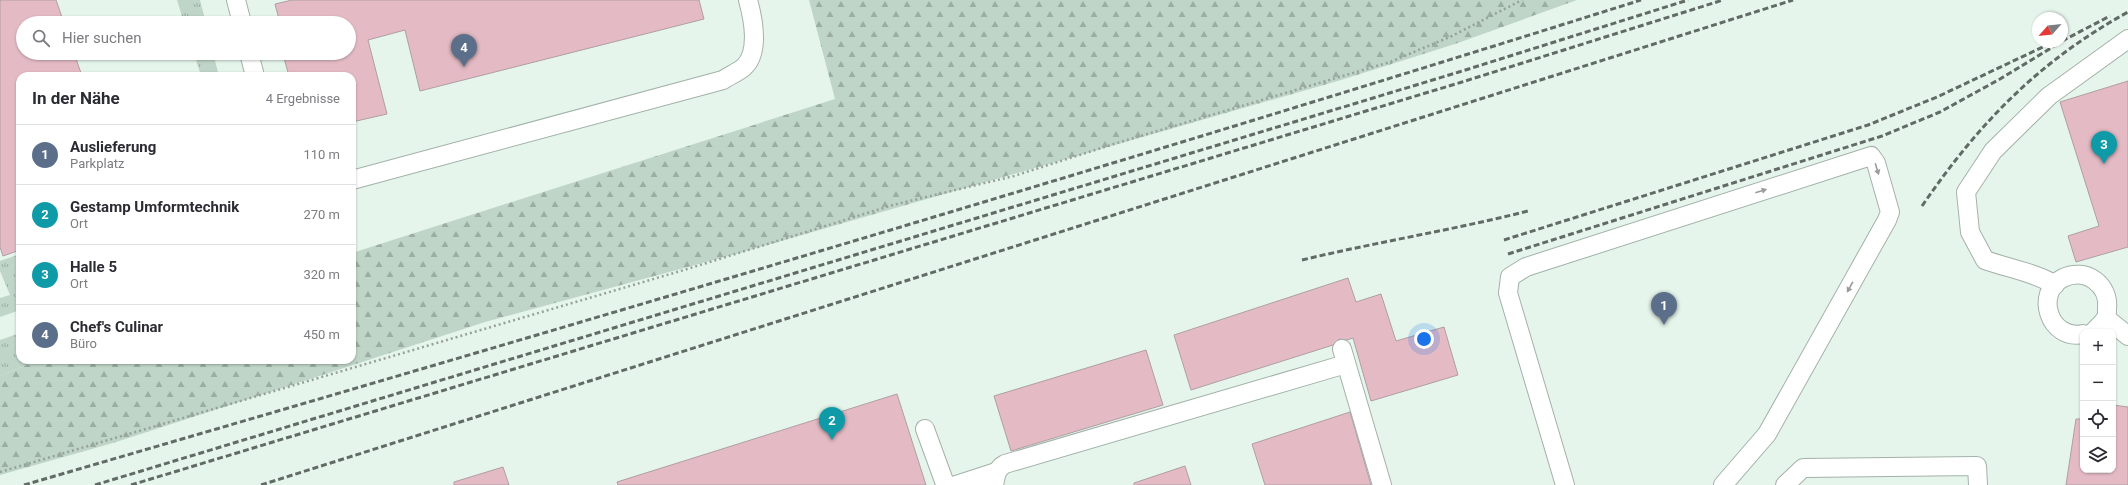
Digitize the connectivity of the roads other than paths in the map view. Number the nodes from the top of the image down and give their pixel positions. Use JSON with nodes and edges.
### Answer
{"nodes":[{"id":1,"x":236,"y":0,"type":"edge"},
{"id":2,"x":748,"y":0,"type":"edge"},
{"id":3,"x":240,"y":16,"type":"edge"},
{"id":4,"x":2128,"y":39,"type":"edge"},
{"id":5,"x":251,"y":60,"type":"edge"},
{"id":6,"x":254,"y":72,"type":"edge"},
{"id":7,"x":356,"y":179,"type":"edge"},
{"id":8,"x":2055,"y":285,"type":"junction"},
{"id":9,"x":2106,"y":318,"type":"junction"},
{"id":10,"x":2096,"y":329,"type":"edge"},
{"id":11,"x":2080,"y":335,"type":"edge"},
{"id":12,"x":2128,"y":336,"type":"edge"},
{"id":13,"x":925,"y":429,"type":"dead end"},
{"id":14,"x":995,"y":479,"type":"edge"},
{"id":15,"x":948,"y":485,"type":"edge"},
{"id":16,"x":956,"y":485,"type":"edge"},
{"id":17,"x":1382,"y":485,"type":"edge"},
{"id":18,"x":1564,"y":485,"type":"edge"},
{"id":19,"x":1723,"y":485,"type":"edge"},
{"id":20,"x":1785,"y":485,"type":"edge"},
{"id":21,"x":1978,"y":485,"type":"edge"}],
"edges":[{"from":1,"to":3,"type":"lane"},
{"from":2,"to":7,"type":"lane"},
{"from":4,"to":8,"type":"lane"},
{"from":5,"to":6,"type":"lane"},
{"from":8,"to":9,"type":"lane"},
{"from":8,"to":11,"type":"lane"},
{"from":9,"to":10,"type":"lane"},
{"from":9,"to":12,"type":"lane"},
{"from":13,"to":15,"type":"lane"},
{"from":14,"to":16,"type":"lane"},
{"from":14,"to":17,"type":"lane"},
{"from":18,"to":19,"type":"lane","one_way":true},
{"from":20,"to":21,"type":"lane"}]}
